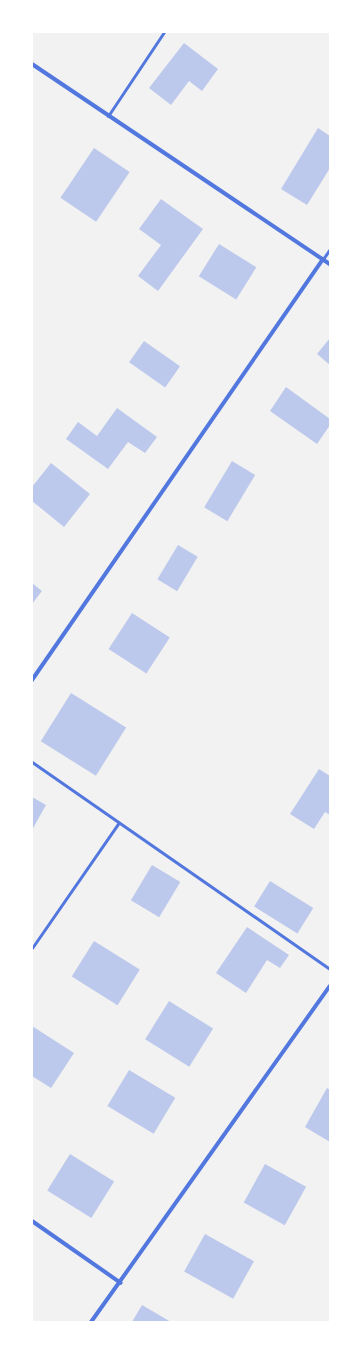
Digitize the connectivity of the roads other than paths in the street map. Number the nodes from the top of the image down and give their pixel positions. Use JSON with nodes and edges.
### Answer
{"nodes":[{"id":1,"x":164,"y":32,"type":"edge"},
{"id":2,"x":32,"y":64,"type":"edge"},
{"id":3,"x":108,"y":116,"type":"junction"},
{"id":4,"x":330,"y":249,"type":"edge"},
{"id":5,"x":323,"y":259,"type":"junction"},
{"id":6,"x":330,"y":264,"type":"edge"},
{"id":7,"x":32,"y":680,"type":"edge"},
{"id":8,"x":32,"y":762,"type":"edge"},
{"id":9,"x":118,"y":824,"type":"junction"},
{"id":10,"x":32,"y":948,"type":"edge"},
{"id":11,"x":330,"y":969,"type":"edge"},
{"id":12,"x":330,"y":986,"type":"edge"},
{"id":13,"x":32,"y":1220,"type":"edge"},
{"id":14,"x":121,"y":1283,"type":"junction"},
{"id":15,"x":91,"y":1322,"type":"edge"}],
"edges":[{"from":1,"to":3,"type":"lane"},
{"from":2,"to":3,"type":"street"},
{"from":3,"to":5,"type":"street"},
{"from":4,"to":5,"type":"lane"},
{"from":5,"to":6,"type":"street"},
{"from":5,"to":7,"type":"street"},
{"from":8,"to":9,"type":"lane"},
{"from":9,"to":10,"type":"lane"},
{"from":9,"to":11,"type":"lane"},
{"from":12,"to":14,"type":"street"},
{"from":13,"to":14,"type":"street"},
{"from":14,"to":15,"type":"street"}]}
